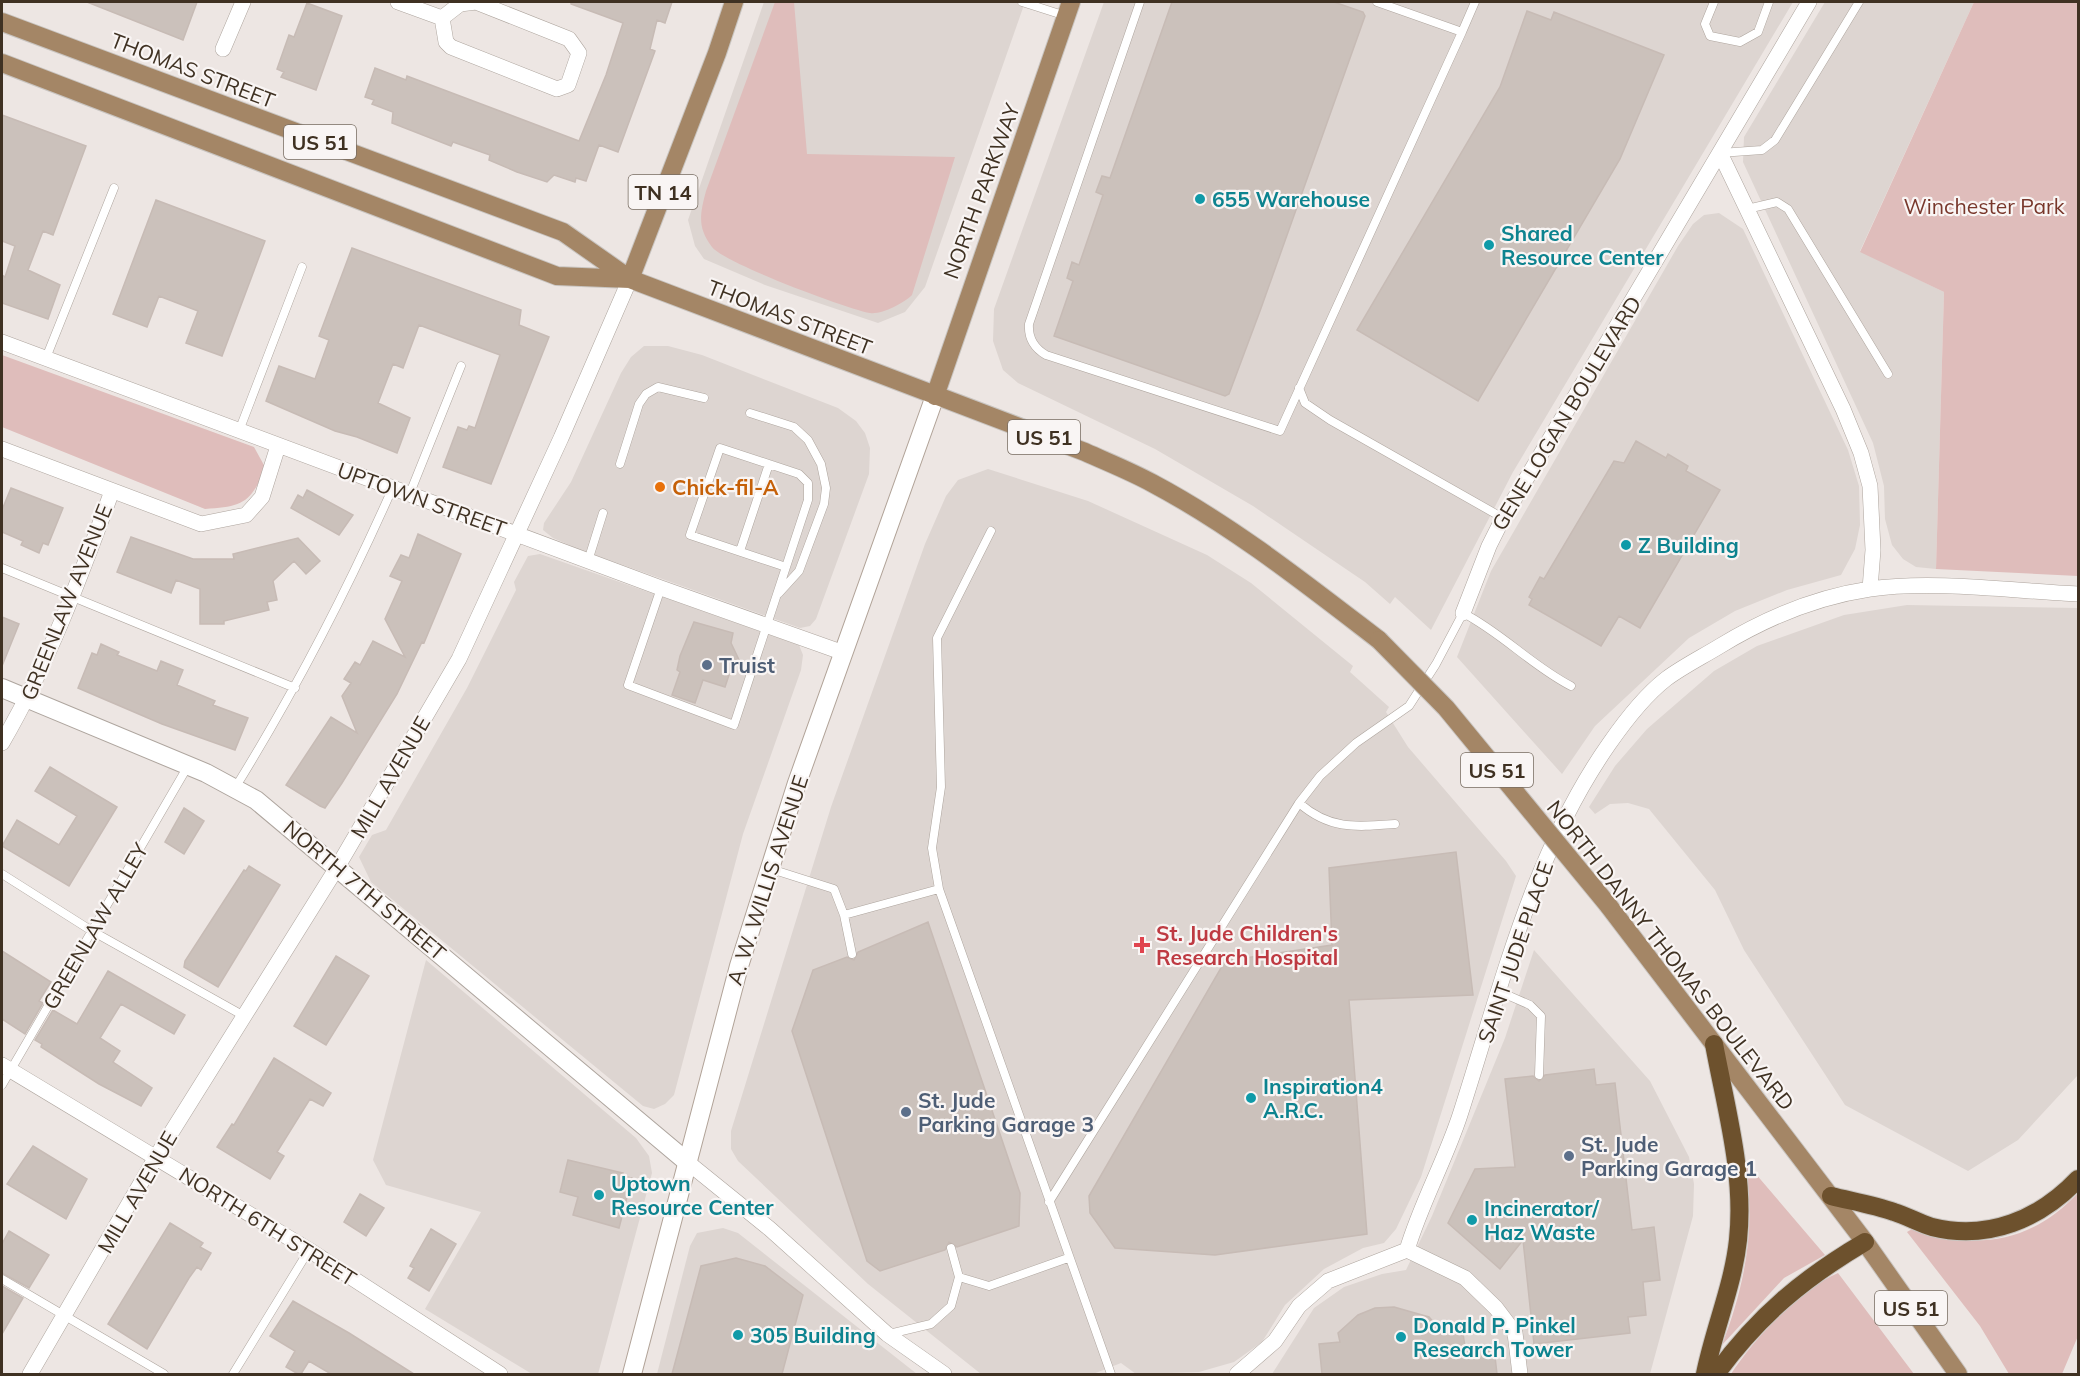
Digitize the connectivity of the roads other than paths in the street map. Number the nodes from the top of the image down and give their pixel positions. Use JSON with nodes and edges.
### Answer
{"nodes":[{"id":1,"x":243,"y":2,"type":"edge"},
{"id":2,"x":398,"y":2,"type":"edge"},
{"id":3,"x":734,"y":2,"type":"edge"},
{"id":4,"x":1022,"y":2,"type":"edge"},
{"id":5,"x":1140,"y":2,"type":"edge"},
{"id":6,"x":1377,"y":2,"type":"edge"},
{"id":7,"x":1475,"y":2,"type":"edge"},
{"id":8,"x":1714,"y":2,"type":"edge"},
{"id":9,"x":1769,"y":2,"type":"edge"},
{"id":10,"x":1809,"y":2,"type":"edge"},
{"id":11,"x":1859,"y":2,"type":"edge"},
{"id":12,"x":1069,"y":9,"type":"edge"},
{"id":13,"x":442,"y":18,"type":"junction"},
{"id":14,"x":2,"y":22,"type":"edge"},
{"id":15,"x":1462,"y":32,"type":"junction"},
{"id":16,"x":223,"y":50,"type":"dead end"},
{"id":17,"x":2,"y":63,"type":"edge"},
{"id":18,"x":1720,"y":153,"type":"junction"},
{"id":19,"x":114,"y":188,"type":"dead end"},
{"id":20,"x":1747,"y":208,"type":"junction"},
{"id":21,"x":302,"y":267,"type":"dead end"},
{"id":22,"x":630,"y":279,"type":"junction"},
{"id":23,"x":2,"y":342,"type":"edge"},
{"id":24,"x":45,"y":358,"type":"junction"},
{"id":25,"x":461,"y":366,"type":"dead end"},
{"id":26,"x":1888,"y":374,"type":"dead end"},
{"id":27,"x":1299,"y":388,"type":"junction"},
{"id":28,"x":935,"y":396,"type":"junction"},
{"id":29,"x":704,"y":398,"type":"dead end"},
{"id":30,"x":750,"y":413,"type":"dead end"},
{"id":31,"x":239,"y":431,"type":"junction"},
{"id":32,"x":278,"y":446,"type":"junction"},
{"id":33,"x":2,"y":449,"type":"edge"},
{"id":34,"x":620,"y":464,"type":"dead end"},
{"id":35,"x":769,"y":464,"type":"junction"},
{"id":36,"x":393,"y":487,"type":"junction"},
{"id":37,"x":112,"y":491,"type":"junction"},
{"id":38,"x":410,"y":493,"type":"junction"},
{"id":39,"x":603,"y":513,"type":"dead end"},
{"id":40,"x":1503,"y":518,"type":"junction"},
{"id":41,"x":991,"y":531,"type":"dead end"},
{"id":42,"x":517,"y":534,"type":"junction"},
{"id":43,"x":740,"y":551,"type":"junction"},
{"id":44,"x":588,"y":561,"type":"junction"},
{"id":45,"x":786,"y":567,"type":"junction"},
{"id":46,"x":2,"y":568,"type":"edge"},
{"id":47,"x":661,"y":588,"type":"junction"},
{"id":48,"x":1870,"y":589,"type":"junction"},
{"id":49,"x":2079,"y":594,"type":"edge"},
{"id":50,"x":72,"y":596,"type":"junction"},
{"id":51,"x":776,"y":597,"type":"junction"},
{"id":52,"x":1463,"y":613,"type":"junction"},
{"id":53,"x":767,"y":625,"type":"junction"},
{"id":54,"x":844,"y":653,"type":"junction"},
{"id":55,"x":1571,"y":686,"type":"dead end"},
{"id":56,"x":2,"y":688,"type":"edge"},
{"id":57,"x":295,"y":688,"type":"junction"},
{"id":58,"x":28,"y":699,"type":"junction"},
{"id":59,"x":2,"y":743,"type":"edge"},
{"id":60,"x":188,"y":766,"type":"junction"},
{"id":61,"x":234,"y":789,"type":"junction"},
{"id":62,"x":1299,"y":803,"type":"junction"},
{"id":63,"x":1395,"y":824,"type":"dead end"},
{"id":64,"x":338,"y":866,"type":"junction"},
{"id":65,"x":771,"y":869,"type":"junction"},
{"id":66,"x":2,"y":874,"type":"edge"},
{"id":67,"x":939,"y":889,"type":"junction"},
{"id":68,"x":844,"y":915,"type":"junction"},
{"id":69,"x":92,"y":931,"type":"junction"},
{"id":70,"x":852,"y":954,"type":"dead end"},
{"id":71,"x":1498,"y":992,"type":"junction"},
{"id":72,"x":244,"y":1016,"type":"junction"},
{"id":73,"x":1714,"y":1044,"type":"junction"},
{"id":74,"x":6,"y":1068,"type":"edge"},
{"id":75,"x":1539,"y":1075,"type":"dead end"},
{"id":76,"x":2,"y":1085,"type":"edge"},
{"id":77,"x":156,"y":1157,"type":"junction"},
{"id":78,"x":686,"y":1161,"type":"junction"},
{"id":79,"x":2079,"y":1179,"type":"edge"},
{"id":80,"x":1831,"y":1196,"type":"junction"},
{"id":81,"x":1049,"y":1202,"type":"junction"},
{"id":82,"x":1865,"y":1242,"type":"junction"},
{"id":83,"x":951,"y":1248,"type":"dead end"},
{"id":84,"x":309,"y":1250,"type":"junction"},
{"id":85,"x":1407,"y":1250,"type":"junction"},
{"id":86,"x":1068,"y":1258,"type":"junction"},
{"id":87,"x":959,"y":1277,"type":"junction"},
{"id":88,"x":2,"y":1279,"type":"edge"},
{"id":89,"x":64,"y":1317,"type":"junction"},
{"id":90,"x":887,"y":1335,"type":"junction"},
{"id":91,"x":1252,"y":1369,"type":"edge"},
{"id":92,"x":30,"y":1374,"type":"edge"},
{"id":93,"x":164,"y":1374,"type":"edge"},
{"id":94,"x":233,"y":1374,"type":"edge"},
{"id":95,"x":500,"y":1374,"type":"edge"},
{"id":96,"x":632,"y":1374,"type":"edge"},
{"id":97,"x":944,"y":1374,"type":"edge"},
{"id":98,"x":1111,"y":1374,"type":"edge"},
{"id":99,"x":1237,"y":1374,"type":"edge"},
{"id":100,"x":1520,"y":1374,"type":"edge"},
{"id":101,"x":1706,"y":1374,"type":"edge"},
{"id":102,"x":1716,"y":1374,"type":"edge"},
{"id":103,"x":1958,"y":1374,"type":"edge"}],
"edges":[{"from":1,"to":16,"type":"street"},
{"from":2,"to":13,"type":"street"},
{"from":3,"to":22,"type":"main road","number":"TN 14"},
{"from":4,"to":12,"type":"lane"},
{"from":5,"to":27,"type":"lane"},
{"from":6,"to":15,"type":"lane"},
{"from":7,"to":15,"type":"lane"},
{"from":8,"to":9,"type":"lane"},
{"from":10,"to":18,"type":"street","name":"GENE LOGAN BOULEVARD"},
{"from":11,"to":18,"type":"lane"},
{"from":12,"to":28,"type":"main road","name":"NORTH PARKWAY"},
{"from":13,"to":13,"type":"street"},
{"from":14,"to":22,"type":"main road","name":"THOMAS STREET","number":"US 51"},
{"from":15,"to":27,"type":"lane"},
{"from":17,"to":22,"type":"main road","name":"THOMAS STREET","number":"US 51"},
{"from":18,"to":20,"type":"street"},
{"from":18,"to":40,"type":"street","name":"GENE LOGAN BOULEVARD"},
{"from":19,"to":24,"type":"lane"},
{"from":20,"to":26,"type":"lane"},
{"from":20,"to":48,"type":"street"},
{"from":21,"to":31,"type":"lane"},
{"from":22,"to":28,"type":"main road","name":"THOMAS STREET","number":"US 51"},
{"from":22,"to":42,"type":"street","name":"MILL AVENUE"},
{"from":23,"to":24,"type":"street","name":"UPTOWN STREET"},
{"from":24,"to":31,"type":"street","name":"UPTOWN STREET"},
{"from":25,"to":38,"type":"lane"},
{"from":27,"to":40,"type":"lane"},
{"from":28,"to":54,"type":"main road","name":"A. W. WILLIS AVENUE"},
{"from":28,"to":73,"type":"main road","name":"NORTH DANNY THOMAS BOULEVARD","number":"US 51","bridge":true},
{"from":29,"to":34,"type":"lane"},
{"from":30,"to":51,"type":"lane"},
{"from":31,"to":32,"type":"street","name":"UPTOWN STREET"},
{"from":32,"to":36,"type":"street","name":"UPTOWN STREET"},
{"from":32,"to":37,"type":"street"},
{"from":33,"to":37,"type":"street"},
{"from":35,"to":43,"type":"lane"},
{"from":35,"to":43,"type":"lane"},
{"from":35,"to":45,"type":"lane"},
{"from":36,"to":38,"type":"street","name":"UPTOWN STREET"},
{"from":36,"to":57,"type":"lane"},
{"from":37,"to":50,"type":"street","name":"GREENLAW AVENUE"},
{"from":38,"to":42,"type":"street","name":"UPTOWN STREET"},
{"from":39,"to":44,"type":"lane"},
{"from":40,"to":52,"type":"street","name":"GENE LOGAN BOULEVARD"},
{"from":41,"to":67,"type":"lane"},
{"from":42,"to":44,"type":"street","name":"UPTOWN STREET"},
{"from":42,"to":64,"type":"street","name":"MILL AVENUE"},
{"from":43,"to":45,"type":"lane"},
{"from":44,"to":47,"type":"street","name":"UPTOWN STREET"},
{"from":45,"to":51,"type":"lane"},
{"from":46,"to":50,"type":"lane"},
{"from":47,"to":53,"type":"street","name":"UPTOWN STREET"},
{"from":47,"to":53,"type":"lane"},
{"from":48,"to":49,"type":"street","name":"SAINT JUDE PLACE"},
{"from":48,"to":71,"type":"street","name":"SAINT JUDE PLACE"},
{"from":50,"to":57,"type":"lane"},
{"from":50,"to":58,"type":"street","name":"GREENLAW AVENUE"},
{"from":51,"to":53,"type":"lane"},
{"from":52,"to":55,"type":"lane"},
{"from":52,"to":62,"type":"lane"},
{"from":53,"to":54,"type":"street","name":"UPTOWN STREET"},
{"from":54,"to":65,"type":"main road","name":"A. W. WILLIS AVENUE"},
{"from":56,"to":58,"type":"main road","name":"NORTH 7TH STREET"},
{"from":57,"to":61,"type":"lane"},
{"from":58,"to":59,"type":"street","name":"GREENLAW AVENUE"},
{"from":58,"to":60,"type":"main road","name":"NORTH 7TH STREET"},
{"from":60,"to":61,"type":"main road","name":"NORTH 7TH STREET"},
{"from":60,"to":69,"type":"lane","name":"GREENLAW ALLEY"},
{"from":61,"to":64,"type":"main road","name":"NORTH 7TH STREET"},
{"from":62,"to":63,"type":"lane"},
{"from":62,"to":81,"type":"lane"},
{"from":64,"to":72,"type":"street","name":"MILL AVENUE"},
{"from":64,"to":78,"type":"main road","name":"NORTH 7TH STREET"},
{"from":65,"to":68,"type":"lane"},
{"from":65,"to":78,"type":"main road","name":"A. W. WILLIS AVENUE"},
{"from":66,"to":69,"type":"lane"},
{"from":67,"to":68,"type":"lane"},
{"from":67,"to":81,"type":"lane"},
{"from":68,"to":70,"type":"lane"},
{"from":69,"to":72,"type":"lane"},
{"from":69,"to":74,"type":"lane","name":"GREENLAW ALLEY"},
{"from":71,"to":75,"type":"lane"},
{"from":71,"to":85,"type":"street","name":"SAINT JUDE PLACE"},
{"from":72,"to":77,"type":"street","name":"MILL AVENUE"},
{"from":73,"to":80,"type":"main road","name":"NORTH DANNY THOMAS BOULEVARD","number":"US 51"},
{"from":73,"to":101,"type":"highway"},
{"from":74,"to":76,"type":"lane","name":"GREENLAW ALLEY"},
{"from":74,"to":77,"type":"street","name":"NORTH 6TH STREET"},
{"from":77,"to":84,"type":"street","name":"NORTH 6TH STREET"},
{"from":77,"to":89,"type":"street","name":"MILL AVENUE"},
{"from":78,"to":90,"type":"street"},
{"from":78,"to":96,"type":"main road","name":"A. W. WILLIS AVENUE"},
{"from":79,"to":80,"type":"highway"},
{"from":80,"to":82,"type":"main road","name":"NORTH DANNY THOMAS BOULEVARD","number":"US 51"},
{"from":81,"to":86,"type":"lane"},
{"from":82,"to":102,"type":"highway"},
{"from":82,"to":103,"type":"main road","name":"NORTH DANNY THOMAS BOULEVARD","number":"US 51"},
{"from":83,"to":87,"type":"lane"},
{"from":84,"to":94,"type":"lane"},
{"from":84,"to":95,"type":"street","name":"NORTH 6TH STREET"},
{"from":85,"to":91,"type":"street"},
{"from":85,"to":100,"type":"street"},
{"from":86,"to":87,"type":"lane"},
{"from":86,"to":98,"type":"lane"},
{"from":87,"to":90,"type":"lane"},
{"from":88,"to":89,"type":"lane"},
{"from":89,"to":92,"type":"street","name":"MILL AVENUE"},
{"from":89,"to":93,"type":"lane"},
{"from":90,"to":97,"type":"street"},
{"from":91,"to":99,"type":"street"}]}
